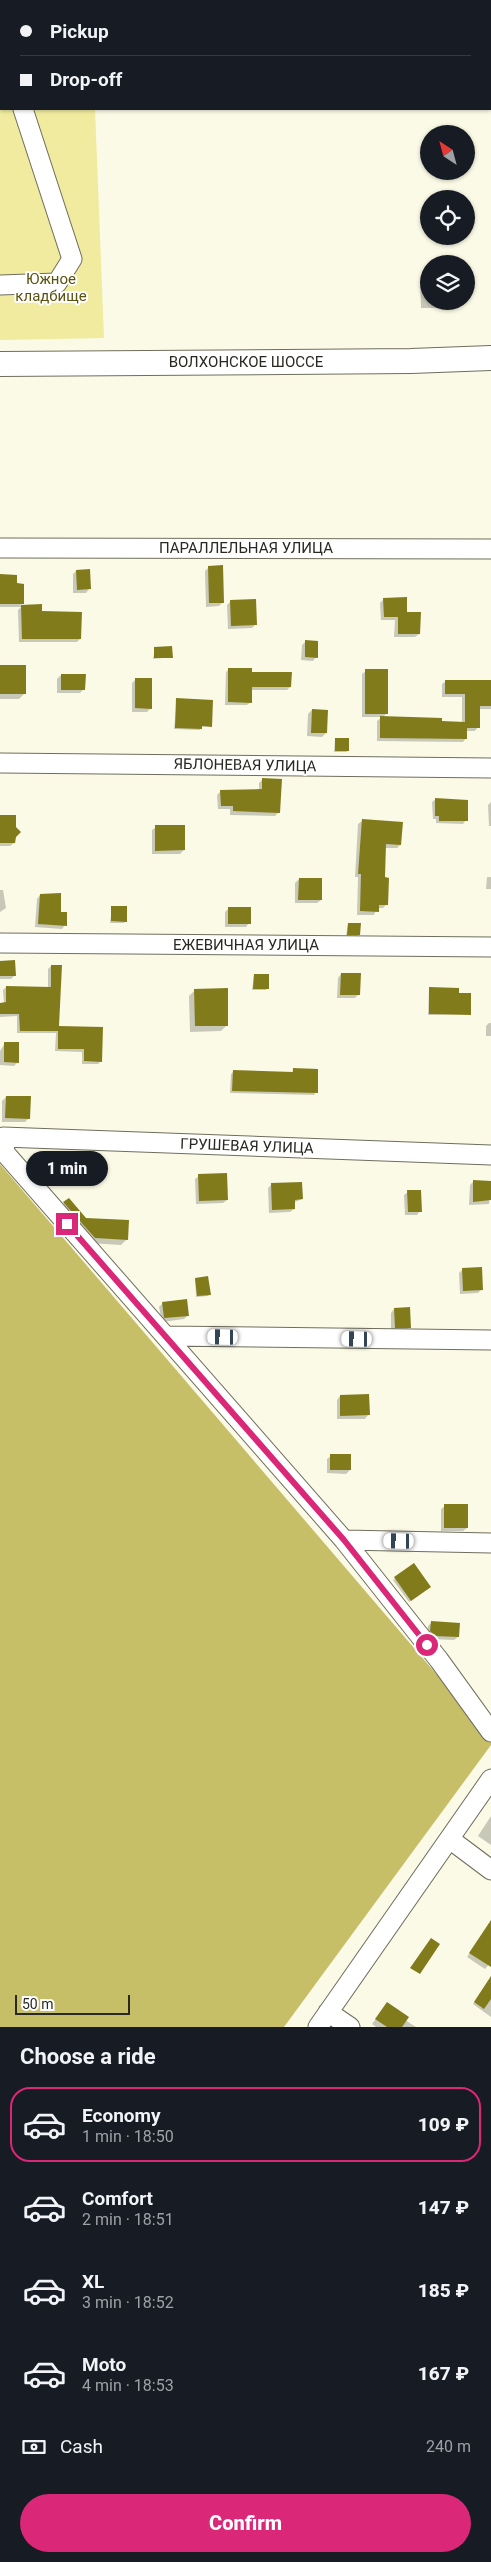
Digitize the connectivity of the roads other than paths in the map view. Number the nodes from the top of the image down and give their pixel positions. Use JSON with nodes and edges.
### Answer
{"nodes":[{"id":1,"x":23,"y":110,"type":"edge"},
{"id":2,"x":0,"y":285,"type":"edge"},
{"id":3,"x":491,"y":358,"type":"edge"},
{"id":4,"x":0,"y":364,"type":"edge"},
{"id":5,"x":0,"y":548,"type":"edge"},
{"id":6,"x":491,"y":549,"type":"edge"},
{"id":7,"x":0,"y":762,"type":"edge"},
{"id":8,"x":491,"y":768,"type":"edge"},
{"id":9,"x":0,"y":943,"type":"edge"},
{"id":10,"x":491,"y":946,"type":"edge"},
{"id":11,"x":491,"y":1154,"type":"edge"},
{"id":12,"x":166,"y":1336,"type":"junction"},
{"id":13,"x":491,"y":1340,"type":"edge"},
{"id":14,"x":344,"y":1540,"type":"junction"},
{"id":15,"x":491,"y":1543,"type":"edge"},
{"id":16,"x":491,"y":1732,"type":"edge"},
{"id":17,"x":491,"y":1779,"type":"edge"},
{"id":18,"x":450,"y":1840,"type":"junction"},
{"id":19,"x":491,"y":1870,"type":"edge"},
{"id":20,"x":323,"y":2020,"type":"edge"},
{"id":21,"x":350,"y":2027,"type":"edge"}],
"edges":[{"from":1,"to":2,"type":"street"},
{"from":3,"to":4,"type":"main road","name":"ВОЛХОНСКОЕ ШОССЕ"},
{"from":5,"to":6,"type":"street","name":"ПАРАЛЛЕЛЬНАЯ УЛИЦА"},
{"from":7,"to":8,"type":"street","name":"ЯБЛОНЕВАЯ УЛИЦА"},
{"from":9,"to":10,"type":"street","name":"ЕЖЕВИЧНАЯ УЛИЦА"},
{"from":11,"to":12,"type":"street","name":"ГРУШЕВАЯ УЛИЦА"},
{"from":12,"to":13,"type":"street"},
{"from":12,"to":14,"type":"street"},
{"from":14,"to":15,"type":"street"},
{"from":14,"to":16,"type":"street"},
{"from":17,"to":18,"type":"street"},
{"from":18,"to":19,"type":"street"},
{"from":18,"to":20,"type":"street"},
{"from":20,"to":21,"type":"street"}]}
